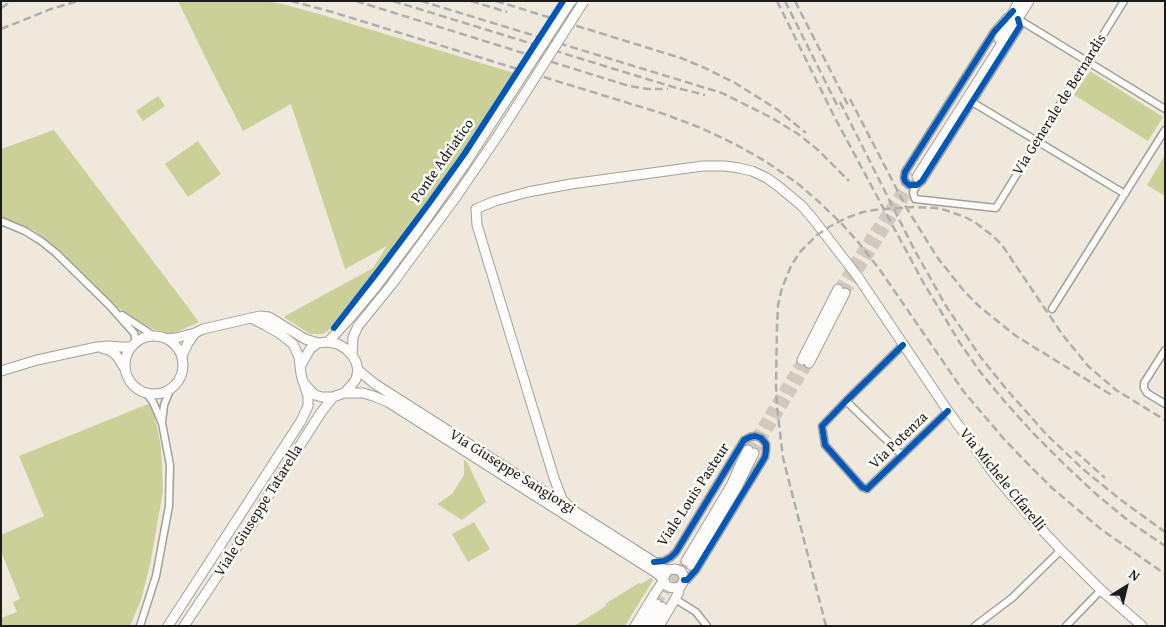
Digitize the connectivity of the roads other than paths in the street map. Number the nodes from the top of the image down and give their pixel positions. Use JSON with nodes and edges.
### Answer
{"nodes":[{"id":1,"x":571,"y":1,"type":"edge"},
{"id":2,"x":584,"y":1,"type":"edge"},
{"id":3,"x":1019,"y":1,"type":"edge"},
{"id":4,"x":1029,"y":1,"type":"edge"},
{"id":5,"x":1124,"y":1,"type":"edge"},
{"id":6,"x":1015,"y":15,"type":"junction"},
{"id":7,"x":1087,"y":61,"type":"junction"},
{"id":8,"x":972,"y":102,"type":"junction"},
{"id":9,"x":1165,"y":109,"type":"edge"},
{"id":10,"x":1165,"y":130,"type":"edge"},
{"id":11,"x":1037,"y":141,"type":"junction"},
{"id":12,"x":916,"y":179,"type":"junction"},
{"id":13,"x":1125,"y":194,"type":"junction"},
{"id":14,"x":1,"y":221,"type":"edge"},
{"id":15,"x":842,"y":291,"type":"tunnel mouth"},
{"id":16,"x":109,"y":305,"type":"junction"},
{"id":17,"x":1052,"y":310,"type":"dead end"},
{"id":18,"x":251,"y":318,"type":"junction"},
{"id":19,"x":196,"y":333,"type":"junction"},
{"id":20,"x":154,"y":336,"type":"junction"},
{"id":21,"x":167,"y":339,"type":"junction"},
{"id":22,"x":328,"y":342,"type":"junction"},
{"id":23,"x":318,"y":343,"type":"junction"},
{"id":24,"x":133,"y":344,"type":"junction"},
{"id":25,"x":903,"y":345,"type":"junction"},
{"id":26,"x":97,"y":347,"type":"junction"},
{"id":27,"x":1165,"y":350,"type":"edge"},
{"id":28,"x":352,"y":355,"type":"junction"},
{"id":29,"x":182,"y":356,"type":"junction"},
{"id":30,"x":806,"y":361,"type":"tunnel mouth"},
{"id":31,"x":301,"y":365,"type":"junction"},
{"id":32,"x":125,"y":369,"type":"junction"},
{"id":33,"x":1,"y":370,"type":"edge"},
{"id":34,"x":358,"y":370,"type":"junction"},
{"id":35,"x":303,"y":382,"type":"junction"},
{"id":36,"x":170,"y":390,"type":"junction"},
{"id":37,"x":146,"y":393,"type":"junction"},
{"id":38,"x":344,"y":393,"type":"junction"},
{"id":39,"x":333,"y":397,"type":"junction"},
{"id":40,"x":846,"y":401,"type":"junction"},
{"id":41,"x":1165,"y":404,"type":"edge"},
{"id":42,"x":948,"y":411,"type":"junction"},
{"id":43,"x":162,"y":423,"type":"junction"},
{"id":44,"x":902,"y":455,"type":"junction"},
{"id":45,"x":741,"y":463,"type":"junction"},
{"id":46,"x":554,"y":478,"type":"junction"},
{"id":47,"x":542,"y":490,"type":"junction"},
{"id":48,"x":572,"y":509,"type":"junction"},
{"id":49,"x":1061,"y":550,"type":"junction"},
{"id":50,"x":654,"y":562,"type":"junction"},
{"id":51,"x":670,"y":570,"type":"junction"},
{"id":52,"x":663,"y":579,"type":"junction"},
{"id":53,"x":681,"y":584,"type":"junction"},
{"id":54,"x":1101,"y":590,"type":"junction"},
{"id":55,"x":676,"y":599,"type":"junction"},
{"id":56,"x":140,"y":626,"type":"edge"},
{"id":57,"x":168,"y":626,"type":"edge"},
{"id":58,"x":184,"y":626,"type":"edge"},
{"id":59,"x":635,"y":626,"type":"edge"},
{"id":60,"x":644,"y":626,"type":"edge"},
{"id":61,"x":651,"y":626,"type":"edge"},
{"id":62,"x":659,"y":626,"type":"edge"},
{"id":63,"x":708,"y":626,"type":"edge"},
{"id":64,"x":975,"y":626,"type":"edge"},
{"id":65,"x":1066,"y":626,"type":"edge"},
{"id":66,"x":1142,"y":626,"type":"edge"}],
"edges":[{"from":1,"to":22,"type":"main road","name":"Ponte Adriatico","bridge":true},
{"from":2,"to":28,"type":"main road","name":"Ponte Adriatico","bridge":true},
{"from":3,"to":6,"type":"main road"},
{"from":4,"to":6,"type":"main road"},
{"from":5,"to":7,"type":"street","name":"Via Generale de Bernardis"},
{"from":6,"to":7,"type":"street"},
{"from":6,"to":8,"type":"street"},
{"from":6,"to":12,"type":"main road"},
{"from":7,"to":9,"type":"street"},
{"from":7,"to":11,"type":"street","name":"Via Generale de Bernardis"},
{"from":8,"to":11,"type":"street"},
{"from":8,"to":12,"type":"street"},
{"from":10,"to":13,"type":"street"},
{"from":11,"to":12,"type":"street","name":"Via Generale de Bernardis"},
{"from":11,"to":13,"type":"street"},
{"from":13,"to":17,"type":"street"},
{"from":14,"to":16,"type":"street"},
{"from":15,"to":30,"type":"main road"},
{"from":16,"to":20,"type":"street"},
{"from":16,"to":24,"type":"street"},
{"from":18,"to":19,"type":"main road"},
{"from":18,"to":23,"type":"main road"},
{"from":18,"to":31,"type":"main road"},
{"from":19,"to":21,"type":"main road"},
{"from":19,"to":29,"type":"main road"},
{"from":20,"to":21,"type":"main road"},
{"from":20,"to":24,"type":"main road"},
{"from":21,"to":29,"type":"main road"},
{"from":22,"to":23,"type":"main road"},
{"from":22,"to":28,"type":"main road"},
{"from":23,"to":31,"type":"main road"},
{"from":24,"to":26,"type":"main road"},
{"from":24,"to":32,"type":"main road"},
{"from":25,"to":40,"type":"street"},
{"from":25,"to":42,"type":"main road","name":"Via Michele Cifarelli"},
{"from":25,"to":46,"type":"main road","name":"Via Michele Cifarelli"},
{"from":26,"to":32,"type":"main road"},
{"from":26,"to":33,"type":"main road"},
{"from":27,"to":41,"type":"street"},
{"from":28,"to":34,"type":"main road"},
{"from":29,"to":36,"type":"main road"},
{"from":31,"to":35,"type":"main road"},
{"from":32,"to":37,"type":"main road"},
{"from":34,"to":38,"type":"main road"},
{"from":34,"to":47,"type":"main road","name":"Via Giuseppe Sangiorgi"},
{"from":35,"to":39,"type":"main road"},
{"from":35,"to":57,"type":"main road","name":"Viale Giuseppe Tatarella"},
{"from":36,"to":37,"type":"main road"},
{"from":36,"to":43,"type":"street"},
{"from":37,"to":43,"type":"street"},
{"from":38,"to":39,"type":"main road"},
{"from":38,"to":52,"type":"main road","name":"Via Giuseppe Sangiorgi"},
{"from":39,"to":58,"type":"main road","name":"Viale Giuseppe Tatarella"},
{"from":40,"to":44,"type":"street"},
{"from":40,"to":44,"type":"street","name":"Via Potenza"},
{"from":42,"to":44,"type":"street","name":"Via Potenza"},
{"from":42,"to":49,"type":"main road","name":"Via Michele Cifarelli"},
{"from":43,"to":56,"type":"street"},
{"from":45,"to":45,"type":"main road"},
{"from":45,"to":51,"type":"main road"},
{"from":46,"to":47,"type":"main road"},
{"from":46,"to":48,"type":"main road"},
{"from":47,"to":48,"type":"main road","name":"Via Giuseppe Sangiorgi"},
{"from":48,"to":50,"type":"main road","name":"Via Giuseppe Sangiorgi"},
{"from":49,"to":54,"type":"main road","name":"Via Michele Cifarelli"},
{"from":49,"to":64,"type":"street"},
{"from":50,"to":51,"type":"main road","name":"Via Giuseppe Sangiorgi"},
{"from":50,"to":53,"type":"street","name":"Viale Louis Pasteur"},
{"from":51,"to":52,"type":"main road"},
{"from":51,"to":53,"type":"main road"},
{"from":52,"to":53,"type":"main road"},
{"from":52,"to":59,"type":"main road"},
{"from":53,"to":55,"type":"main road"},
{"from":54,"to":65,"type":"street"},
{"from":54,"to":66,"type":"main road","name":"Via Michele Cifarelli"},
{"from":55,"to":62,"type":"main road"},
{"from":55,"to":63,"type":"street"},
{"from":60,"to":61,"type":"main road"}]}
